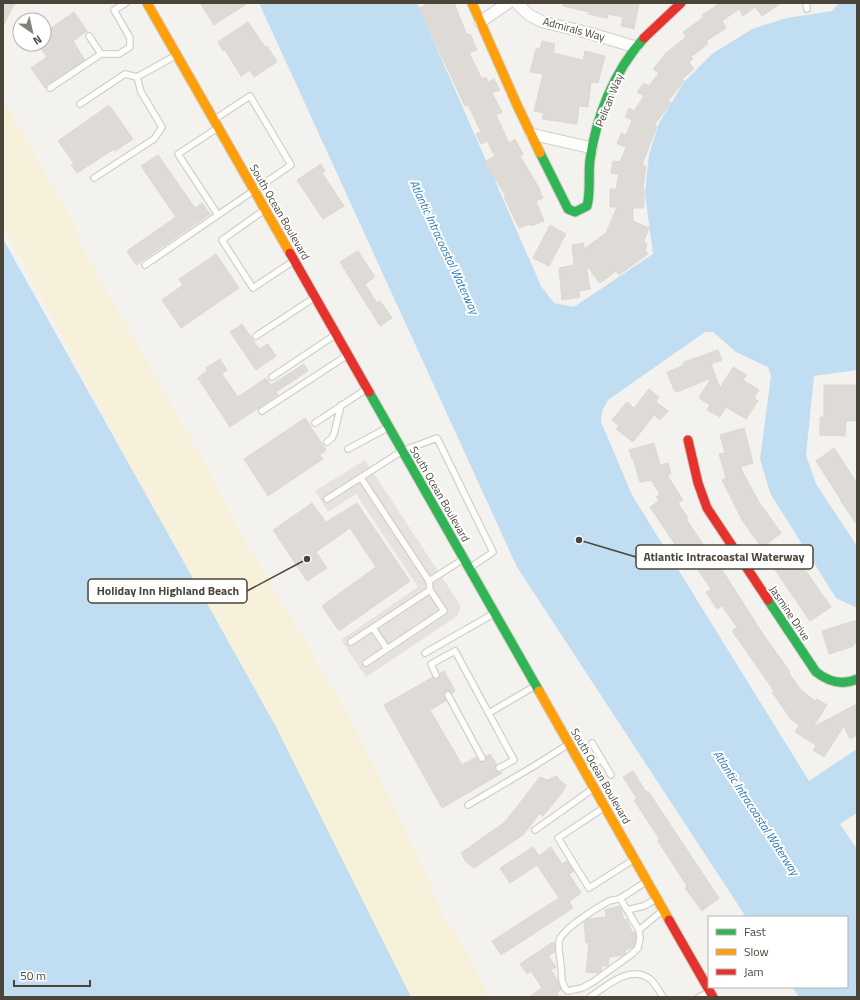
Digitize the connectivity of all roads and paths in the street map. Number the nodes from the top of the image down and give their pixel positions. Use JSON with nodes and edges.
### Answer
{"nodes":[{"id":1,"x":126,"y":3,"type":"edge"},
{"id":2,"x":147,"y":3,"type":"edge"},
{"id":3,"x":472,"y":3,"type":"edge"},
{"id":4,"x":508,"y":3,"type":"edge"},
{"id":5,"x":518,"y":3,"type":"edge"},
{"id":6,"x":681,"y":3,"type":"edge"},
{"id":7,"x":480,"y":22,"type":"junction"},
{"id":8,"x":89,"y":36,"type":"dead end"},
{"id":9,"x":636,"y":47,"type":"junction"},
{"id":10,"x":101,"y":54,"type":"junction"},
{"id":11,"x":177,"y":55,"type":"junction"},
{"id":12,"x":137,"y":77,"type":"junction"},
{"id":13,"x":50,"y":88,"type":"dead end"},
{"id":14,"x":80,"y":104,"type":"dead end"},
{"id":15,"x":216,"y":124,"type":"junction"},
{"id":16,"x":531,"y":134,"type":"junction"},
{"id":17,"x":592,"y":148,"type":"junction"},
{"id":18,"x":94,"y":178,"type":"dead end"},
{"id":19,"x":254,"y":190,"type":"junction"},
{"id":20,"x":265,"y":210,"type":"junction"},
{"id":21,"x":218,"y":215,"type":"junction"},
{"id":22,"x":294,"y":261,"type":"junction"},
{"id":23,"x":145,"y":265,"type":"dead end"},
{"id":24,"x":315,"y":298,"type":"junction"},
{"id":25,"x":336,"y":335,"type":"junction"},
{"id":26,"x":256,"y":336,"type":"dead end"},
{"id":27,"x":348,"y":355,"type":"junction"},
{"id":28,"x":272,"y":377,"type":"dead end"},
{"id":29,"x":367,"y":389,"type":"junction"},
{"id":30,"x":341,"y":405,"type":"junction"},
{"id":31,"x":262,"y":411,"type":"dead end"},
{"id":32,"x":314,"y":423,"type":"dead end"},
{"id":33,"x":389,"y":427,"type":"junction"},
{"id":34,"x":688,"y":440,"type":"dead end"},
{"id":35,"x":327,"y":442,"type":"dead end"},
{"id":36,"x":348,"y":449,"type":"dead end"},
{"id":37,"x":402,"y":451,"type":"junction"},
{"id":38,"x":361,"y":478,"type":"junction"},
{"id":39,"x":327,"y":499,"type":"dead end"},
{"id":40,"x":463,"y":559,"type":"junction"},
{"id":41,"x":469,"y":568,"type":"junction"},
{"id":42,"x":430,"y":581,"type":"junction"},
{"id":43,"x":430,"y":590,"type":"junction"},
{"id":44,"x":494,"y":613,"type":"junction"},
{"id":45,"x":373,"y":628,"type":"junction"},
{"id":46,"x":352,"y":642,"type":"dead end"},
{"id":47,"x":387,"y":649,"type":"junction"},
{"id":48,"x":425,"y":653,"type":"dead end"},
{"id":49,"x":366,"y":663,"type":"dead end"},
{"id":50,"x":436,"y":675,"type":"dead end"},
{"id":51,"x":857,"y":679,"type":"edge"},
{"id":52,"x":536,"y":686,"type":"junction"},
{"id":53,"x":448,"y":695,"type":"dead end"},
{"id":54,"x":488,"y":713,"type":"junction"},
{"id":55,"x":592,"y":743,"type":"dead end"},
{"id":56,"x":569,"y":744,"type":"junction"},
{"id":57,"x":482,"y":758,"type":"dead end"},
{"id":58,"x":602,"y":759,"type":"junction"},
{"id":59,"x":499,"y":768,"type":"dead end"},
{"id":60,"x":584,"y":770,"type":"junction"},
{"id":61,"x":611,"y":775,"type":"dead end"},
{"id":62,"x":594,"y":788,"type":"junction"},
{"id":63,"x":468,"y":805,"type":"dead end"},
{"id":64,"x":605,"y":807,"type":"junction"},
{"id":65,"x":535,"y":830,"type":"dead end"},
{"id":66,"x":634,"y":859,"type":"junction"},
{"id":67,"x":647,"y":881,"type":"junction"},
{"id":68,"x":620,"y":898,"type":"junction"},
{"id":69,"x":657,"y":898,"type":"junction"},
{"id":70,"x":627,"y":910,"type":"junction"},
{"id":71,"x":663,"y":910,"type":"junction"},
{"id":72,"x":639,"y":930,"type":"junction"},
{"id":73,"x":711,"y":994,"type":"edge"},
{"id":74,"x":590,"y":997,"type":"edge"},
{"id":75,"x":663,"y":997,"type":"edge"},
{"id":76,"x":699,"y":997,"type":"edge"}],
"edges":[{"from":1,"to":10,"type":"lane"},
{"from":2,"to":11,"type":"main road","name":"South Ocean Boulevard"},
{"from":3,"to":7,"type":"main road","name":"Pelican Way"},
{"from":4,"to":7,"type":"street"},
{"from":5,"to":9,"type":"street","name":"Admirals Way"},
{"from":6,"to":9,"type":"main road","name":"Pelican Way"},
{"from":7,"to":16,"type":"main road","name":"Pelican Way"},
{"from":8,"to":10,"type":"lane"},
{"from":9,"to":17,"type":"main road","name":"Pelican Way"},
{"from":10,"to":13,"type":"lane"},
{"from":11,"to":12,"type":"lane"},
{"from":11,"to":15,"type":"main road","name":"South Ocean Boulevard"},
{"from":12,"to":14,"type":"lane"},
{"from":12,"to":18,"type":"lane"},
{"from":15,"to":19,"type":"main road","name":"South Ocean Boulevard"},
{"from":15,"to":19,"type":"lane"},
{"from":15,"to":21,"type":"lane"},
{"from":16,"to":17,"type":"street"},
{"from":16,"to":17,"type":"main road","name":"Pelican Way"},
{"from":19,"to":20,"type":"main road","name":"South Ocean Boulevard"},
{"from":19,"to":21,"type":"lane"},
{"from":20,"to":22,"type":"main road","name":"South Ocean Boulevard"},
{"from":20,"to":22,"type":"lane"},
{"from":21,"to":23,"type":"lane"},
{"from":22,"to":24,"type":"main road","name":"South Ocean Boulevard"},
{"from":24,"to":25,"type":"main road","name":"South Ocean Boulevard"},
{"from":24,"to":26,"type":"lane"},
{"from":25,"to":27,"type":"main road","name":"South Ocean Boulevard"},
{"from":25,"to":28,"type":"lane"},
{"from":27,"to":29,"type":"main road","name":"South Ocean Boulevard"},
{"from":27,"to":31,"type":"lane"},
{"from":29,"to":30,"type":"lane"},
{"from":29,"to":33,"type":"main road","name":"South Ocean Boulevard"},
{"from":30,"to":32,"type":"lane"},
{"from":30,"to":35,"type":"lane"},
{"from":33,"to":36,"type":"lane"},
{"from":33,"to":37,"type":"main road","name":"South Ocean Boulevard"},
{"from":34,"to":51,"type":"main road","name":"Jasmine Drive"},
{"from":37,"to":38,"type":"lane"},
{"from":37,"to":40,"type":"main road","name":"South Ocean Boulevard"},
{"from":37,"to":41,"type":"lane"},
{"from":38,"to":39,"type":"lane"},
{"from":38,"to":42,"type":"lane"},
{"from":40,"to":41,"type":"main road","name":"South Ocean Boulevard"},
{"from":40,"to":42,"type":"lane"},
{"from":41,"to":44,"type":"main road","name":"South Ocean Boulevard"},
{"from":42,"to":43,"type":"lane"},
{"from":43,"to":45,"type":"lane"},
{"from":43,"to":47,"type":"lane"},
{"from":44,"to":48,"type":"lane"},
{"from":44,"to":52,"type":"main road","name":"South Ocean Boulevard"},
{"from":45,"to":46,"type":"lane"},
{"from":45,"to":47,"type":"lane"},
{"from":47,"to":49,"type":"lane"},
{"from":50,"to":54,"type":"lane"},
{"from":52,"to":54,"type":"lane"},
{"from":52,"to":56,"type":"main road","name":"South Ocean Boulevard"},
{"from":53,"to":57,"type":"lane"},
{"from":54,"to":59,"type":"lane"},
{"from":55,"to":58,"type":"lane"},
{"from":56,"to":60,"type":"main road","name":"South Ocean Boulevard"},
{"from":56,"to":63,"type":"lane"},
{"from":58,"to":60,"type":"lane"},
{"from":58,"to":61,"type":"lane"},
{"from":60,"to":62,"type":"main road","name":"South Ocean Boulevard"},
{"from":62,"to":64,"type":"main road","name":"South Ocean Boulevard"},
{"from":62,"to":65,"type":"lane"},
{"from":64,"to":66,"type":"main road","name":"South Ocean Boulevard"},
{"from":64,"to":66,"type":"lane"},
{"from":66,"to":67,"type":"main road","name":"South Ocean Boulevard"},
{"from":67,"to":68,"type":"lane"},
{"from":67,"to":69,"type":"main road","name":"South Ocean Boulevard"},
{"from":68,"to":70,"type":"lane"},
{"from":68,"to":72,"type":"lane"},
{"from":69,"to":70,"type":"lane"},
{"from":69,"to":71,"type":"main road","name":"South Ocean Boulevard"},
{"from":70,"to":72,"type":"lane"},
{"from":71,"to":72,"type":"lane"},
{"from":71,"to":73,"type":"main road","name":"South Ocean Boulevard"},
{"from":73,"to":76,"type":"lane"},
{"from":74,"to":75,"type":"lane"}]}
